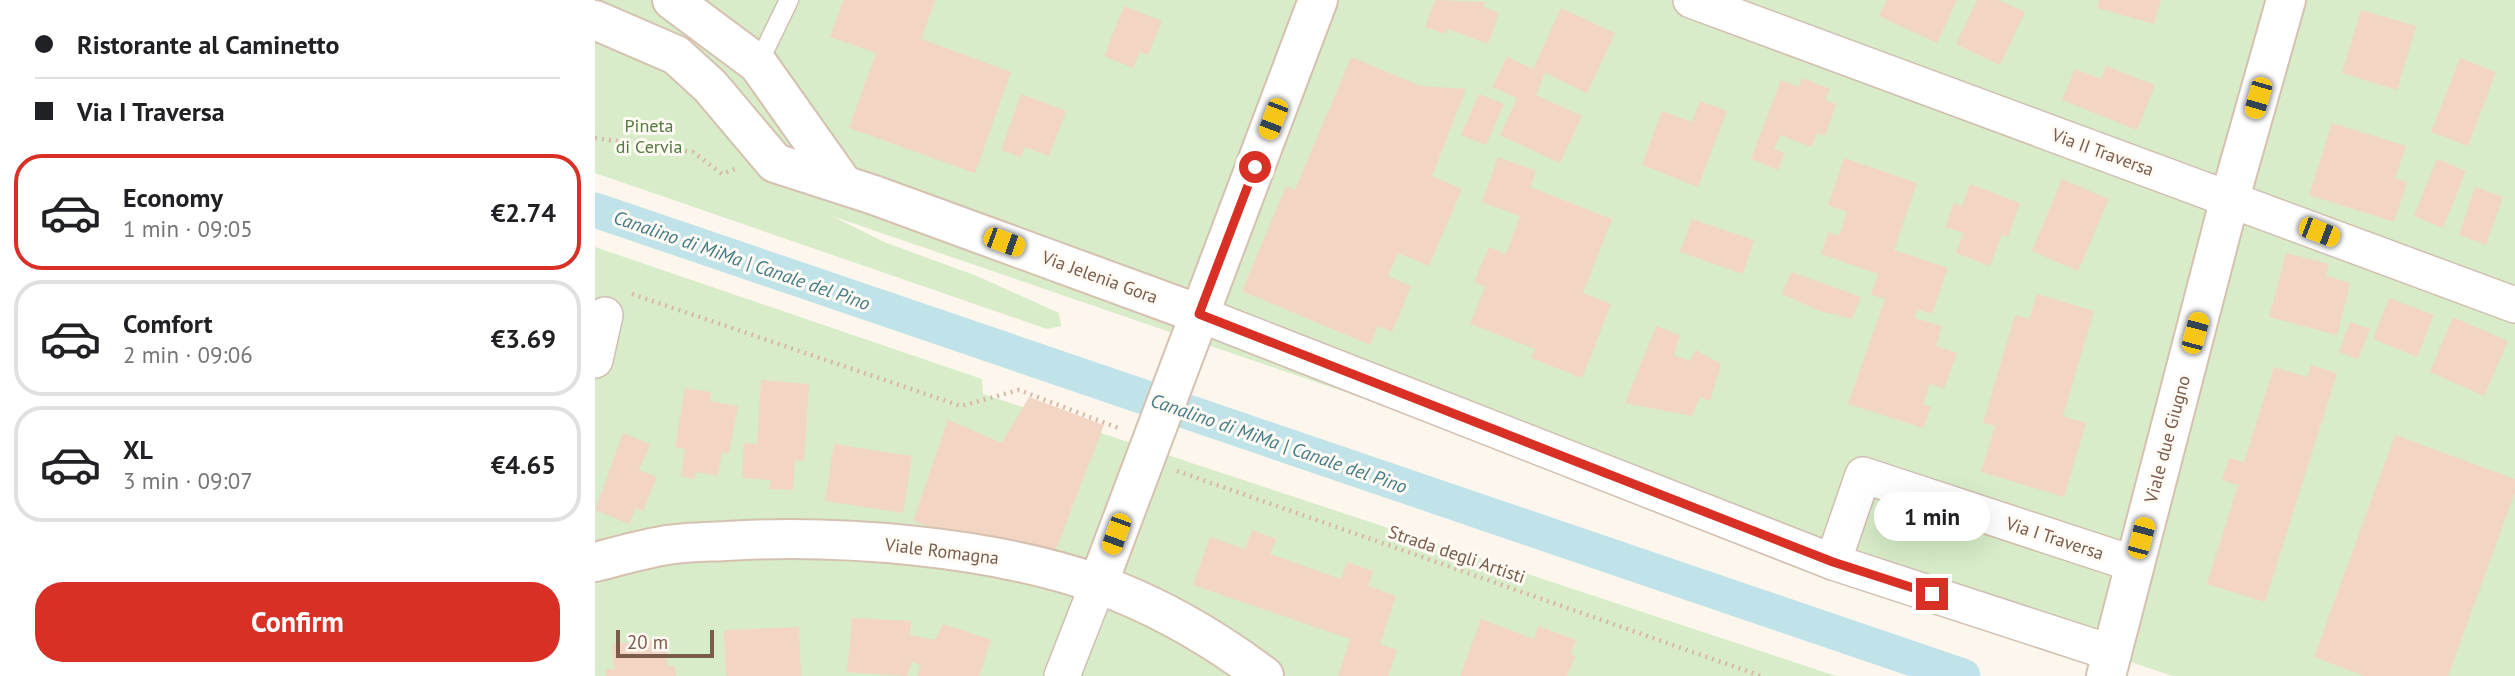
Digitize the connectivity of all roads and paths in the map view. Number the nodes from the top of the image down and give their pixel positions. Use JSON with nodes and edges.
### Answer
{"nodes":[{"id":1,"x":672,"y":0,"type":"edge"},
{"id":2,"x":789,"y":0,"type":"edge"},
{"id":3,"x":1318,"y":0,"type":"edge"},
{"id":4,"x":1691,"y":0,"type":"edge"},
{"id":5,"x":2285,"y":0,"type":"edge"},
{"id":6,"x":595,"y":20,"type":"edge"},
{"id":7,"x":758,"y":64,"type":"junction"},
{"id":8,"x":595,"y":138,"type":"edge"},
{"id":9,"x":775,"y":163,"type":"junction"},
{"id":10,"x":843,"y":184,"type":"junction"},
{"id":11,"x":2230,"y":198,"type":"junction"},
{"id":12,"x":614,"y":303,"type":"joint"},
{"id":13,"x":2515,"y":305,"type":"edge"},
{"id":14,"x":1199,"y":314,"type":"junction"},
{"id":15,"x":595,"y":360,"type":"edge"},
{"id":16,"x":1149,"y":444,"type":"junction"},
{"id":17,"x":595,"y":562,"type":"edge"},
{"id":18,"x":1833,"y":562,"type":"junction"},
{"id":19,"x":2134,"y":564,"type":"junction"},
{"id":20,"x":1098,"y":584,"type":"junction"},
{"id":21,"x":2109,"y":664,"type":"edge"},
{"id":22,"x":1062,"y":676,"type":"edge"},
{"id":23,"x":1264,"y":676,"type":"edge"},
{"id":24,"x":1761,"y":676,"type":"edge"}],
"edges":[{"from":1,"to":7,"type":"street"},
{"from":2,"to":7,"type":"lane"},
{"from":3,"to":14,"type":"street"},
{"from":4,"to":11,"type":"street","name":"Via II Traversa"},
{"from":5,"to":11,"type":"street","name":"Viale due Giugno"},
{"from":6,"to":9,"type":"street"},
{"from":7,"to":10,"type":"street"},
{"from":8,"to":9,"type":"path"},
{"from":9,"to":10,"type":"street","name":"Via Jelenia Gora"},
{"from":10,"to":14,"type":"street","name":"Via Jelenia Gora"},
{"from":11,"to":13,"type":"street","name":"Via II Traversa"},
{"from":11,"to":19,"type":"street","name":"Viale due Giugno"},
{"from":12,"to":15,"type":"street"},
{"from":12,"to":16,"type":"path","name":"Strada degli Artisti"},
{"from":14,"to":16,"type":"street"},
{"from":14,"to":18,"type":"street"},
{"from":16,"to":20,"type":"street"},
{"from":16,"to":24,"type":"path","name":"Strada degli Artisti"},
{"from":17,"to":20,"type":"street","name":"Viale Romagna"},
{"from":18,"to":19,"type":"street","name":"Via I Traversa"},
{"from":18,"to":21,"type":"street"},
{"from":19,"to":21,"type":"street","name":"Viale due Giugno"},
{"from":20,"to":22,"type":"street"},
{"from":20,"to":23,"type":"street","name":"Viale Romagna"}]}
